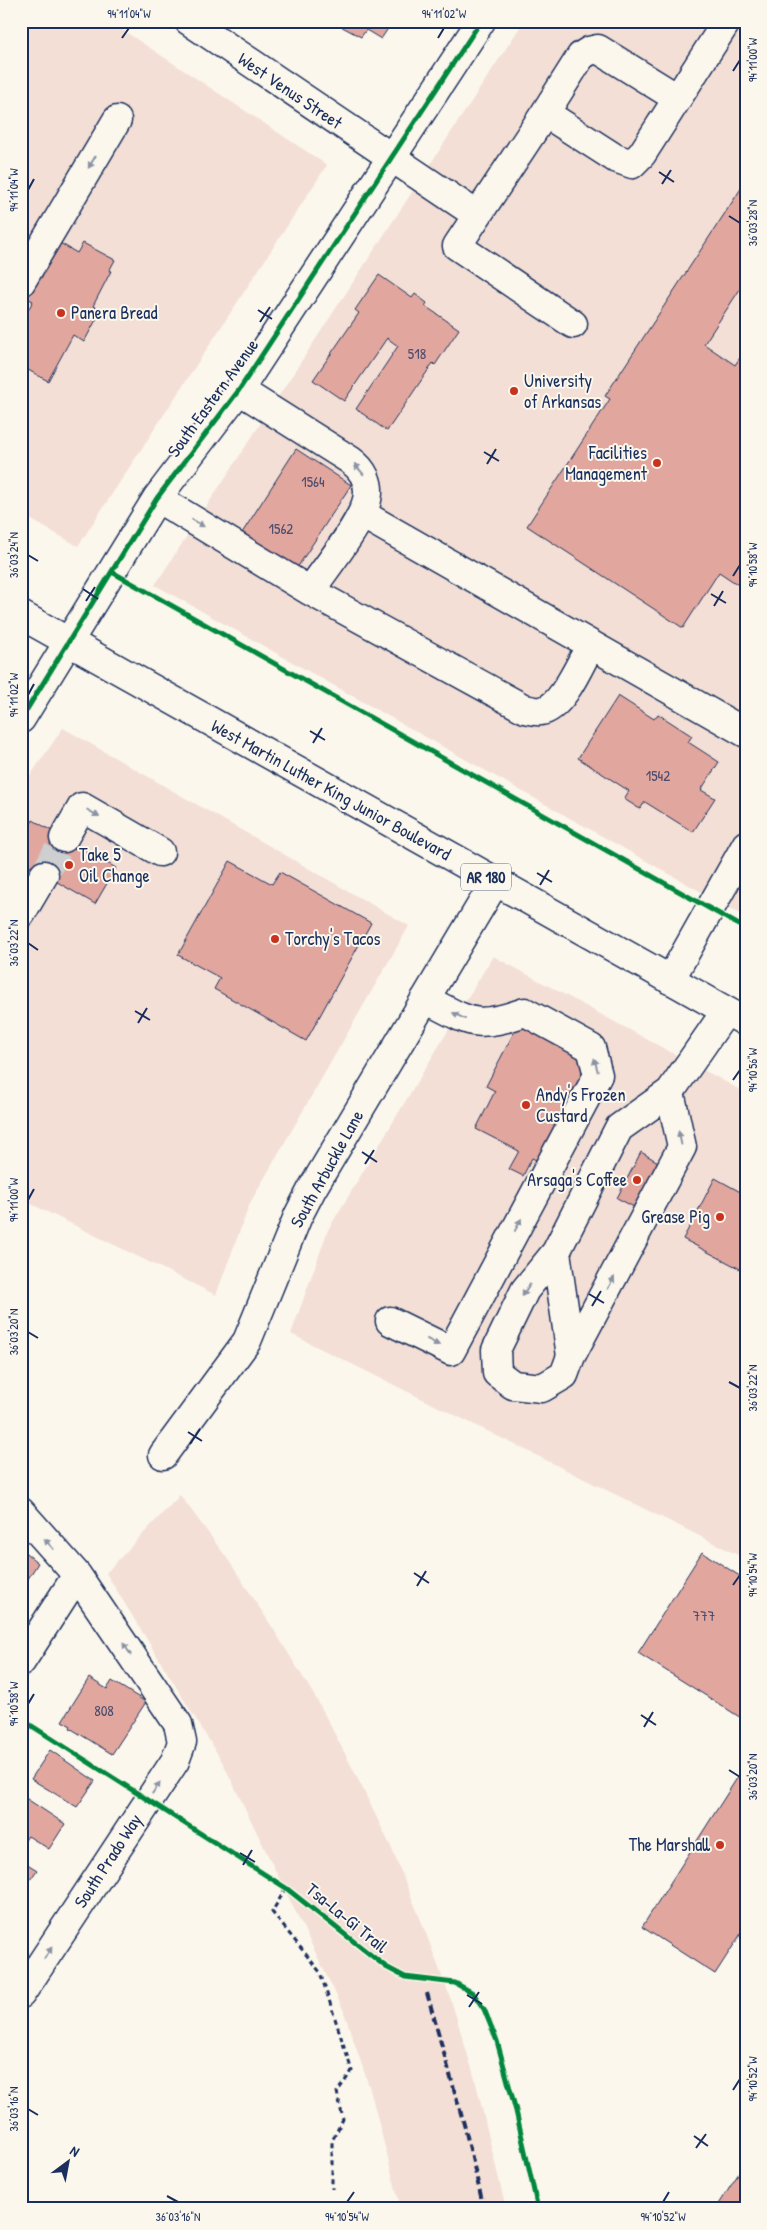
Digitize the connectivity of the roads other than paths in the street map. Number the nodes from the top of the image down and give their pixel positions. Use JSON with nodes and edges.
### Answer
{"nodes":[{"id":1,"x":189,"y":21,"type":"edge"},
{"id":2,"x":481,"y":21,"type":"edge"},
{"id":3,"x":727,"y":21,"type":"edge"},
{"id":4,"x":677,"y":98,"type":"junction"},
{"id":5,"x":544,"y":113,"type":"junction"},
{"id":6,"x":117,"y":120,"type":"dead end"},
{"id":7,"x":392,"y":160,"type":"junction"},
{"id":8,"x":477,"y":215,"type":"junction"},
{"id":9,"x":21,"y":282,"type":"edge"},
{"id":10,"x":573,"y":324,"type":"dead end"},
{"id":11,"x":239,"y":390,"type":"junction"},
{"id":12,"x":156,"y":498,"type":"junction"},
{"id":13,"x":362,"y":514,"type":"junction"},
{"id":14,"x":310,"y":591,"type":"junction"},
{"id":15,"x":21,"y":615,"type":"edge"},
{"id":16,"x":69,"y":642,"type":"junction"},
{"id":17,"x":590,"y":646,"type":"junction"},
{"id":18,"x":21,"y":719,"type":"edge"},
{"id":19,"x":746,"y":733,"type":"edge"},
{"id":20,"x":64,"y":838,"type":"tunnel mouth"},
{"id":21,"x":746,"y":845,"type":"edge"},
{"id":22,"x":160,"y":852,"type":"dead end"},
{"id":23,"x":44,"y":875,"type":"tunnel mouth"},
{"id":24,"x":495,"y":882,"type":"junction"},
{"id":25,"x":21,"y":914,"type":"edge"},
{"id":26,"x":670,"y":980,"type":"junction"},
{"id":27,"x":425,"y":999,"type":"junction"},
{"id":28,"x":736,"y":1016,"type":"edge"},
{"id":29,"x":670,"y":1092,"type":"junction"},
{"id":30,"x":556,"y":1252,"type":"junction"},
{"id":31,"x":390,"y":1321,"type":"dead end"},
{"id":32,"x":571,"y":1356,"type":"junction"},
{"id":33,"x":163,"y":1455,"type":"dead end"},
{"id":34,"x":21,"y":1512,"type":"edge"},
{"id":35,"x":77,"y":1575,"type":"junction"},
{"id":36,"x":21,"y":1662,"type":"edge"},
{"id":37,"x":21,"y":1994,"type":"edge"}],
"edges":[{"from":1,"to":7,"type":"street","name":"West Venus Street"},
{"from":2,"to":7,"type":"street","name":"South Eastern Avenue"},
{"from":3,"to":4,"type":"street"},
{"from":4,"to":5,"type":"street"},
{"from":4,"to":5,"type":"street"},
{"from":5,"to":8,"type":"street"},
{"from":6,"to":9,"type":"street","one_way":true},
{"from":7,"to":8,"type":"street","name":"West Venus Street"},
{"from":7,"to":11,"type":"street","name":"South Eastern Avenue"},
{"from":8,"to":10,"type":"street"},
{"from":11,"to":12,"type":"street","name":"South Eastern Avenue"},
{"from":13,"to":11,"type":"street","one_way":true},
{"from":12,"to":14,"type":"street","one_way":true},
{"from":12,"to":16,"type":"street","name":"South Eastern Avenue"},
{"from":13,"to":14,"type":"street"},
{"from":13,"to":17,"type":"street"},
{"from":14,"to":17,"type":"street"},
{"from":15,"to":16,"type":"street","name":"West Martin Luther King Junior Boulevard","number":"AR 180"},
{"from":16,"to":18,"type":"street","name":"South Eastern Avenue"},
{"from":16,"to":24,"type":"street","name":"West Martin Luther King Junior Boulevard","number":"AR 180"},
{"from":17,"to":19,"type":"street"},
{"from":20,"to":22,"type":"street","one_way":true},
{"from":21,"to":26,"type":"street"},
{"from":23,"to":25,"type":"street"},
{"from":24,"to":26,"type":"street","name":"West Martin Luther King Junior Boulevard","number":"AR 180"},
{"from":24,"to":27,"type":"street","name":"South Arbuckle Lane"},
{"from":26,"to":28,"type":"street","name":"West Martin Luther King Junior Boulevard","number":"AR 180"},
{"from":31,"to":27,"type":"street","one_way":true},
{"from":27,"to":33,"type":"street","name":"South Arbuckle Lane"},
{"from":28,"to":29,"type":"street"},
{"from":29,"to":30,"type":"street"},
{"from":32,"to":29,"type":"street","one_way":true},
{"from":30,"to":32,"type":"street"},
{"from":30,"to":32,"type":"street","one_way":true},
{"from":35,"to":34,"type":"street","name":"South Prado Way","one_way":true},
{"from":35,"to":36,"type":"street"},
{"from":37,"to":35,"type":"street","name":"South Prado Way","one_way":true}]}
